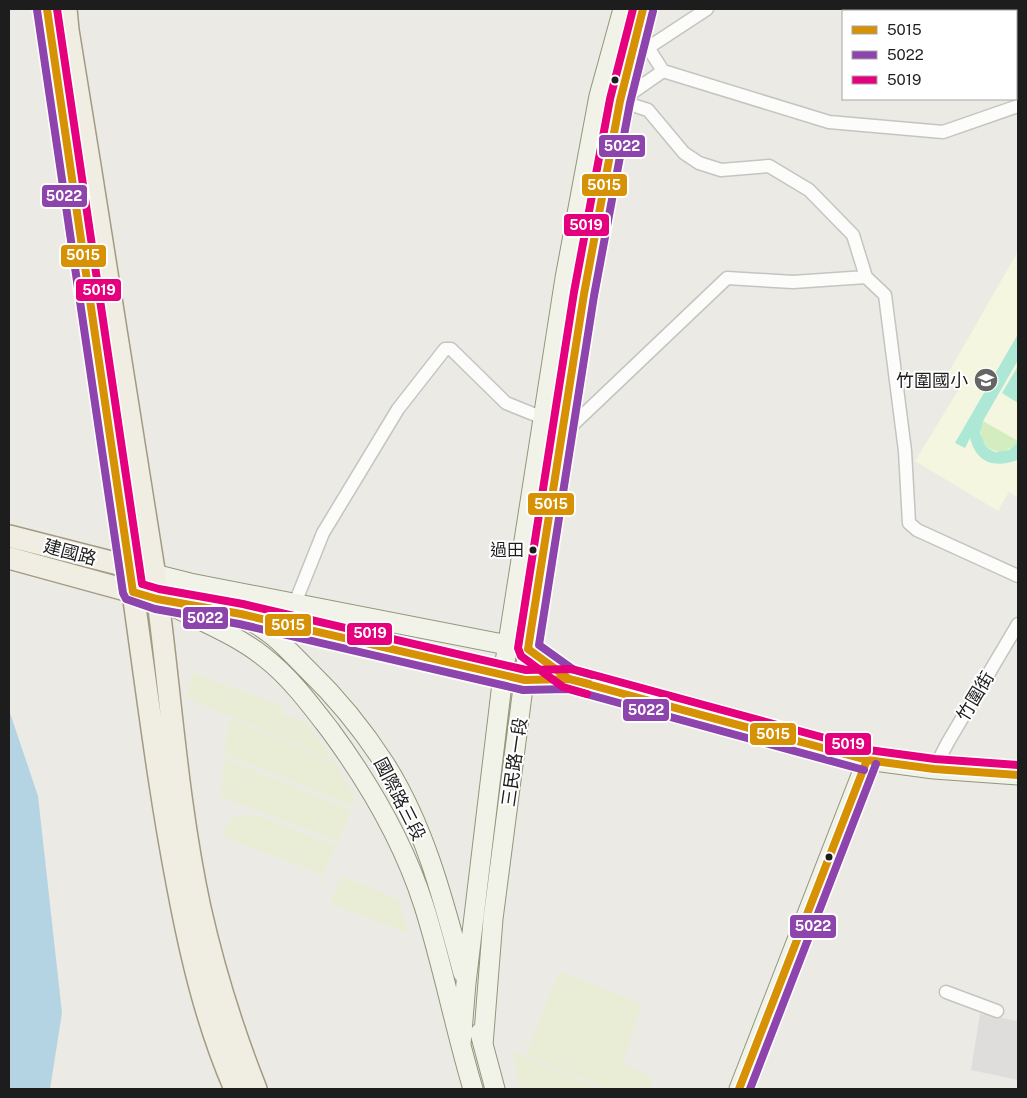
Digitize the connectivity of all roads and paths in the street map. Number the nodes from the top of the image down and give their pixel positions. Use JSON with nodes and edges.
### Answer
{"nodes":[{"id":1,"x":47,"y":9,"type":"edge"},
{"id":2,"x":66,"y":9,"type":"edge"},
{"id":3,"x":623,"y":9,"type":"edge"},
{"id":4,"x":643,"y":9,"type":"edge"},
{"id":5,"x":707,"y":9,"type":"edge"},
{"id":6,"x":637,"y":30,"type":"junction"},
{"id":7,"x":648,"y":48,"type":"junction"},
{"id":8,"x":630,"y":59,"type":"junction"},
{"id":9,"x":662,"y":71,"type":"junction"},
{"id":10,"x":598,"y":96,"type":"junction"},
{"id":11,"x":620,"y":101,"type":"junction"},
{"id":12,"x":1018,"y":106,"type":"edge"},
{"id":13,"x":866,"y":277,"type":"junction"},
{"id":14,"x":543,"y":418,"type":"junction"},
{"id":15,"x":561,"y":436,"type":"junction"},
{"id":16,"x":9,"y":536,"type":"edge"},
{"id":17,"x":9,"y":558,"type":"edge"},
{"id":18,"x":130,"y":567,"type":"junction"},
{"id":19,"x":154,"y":574,"type":"junction"},
{"id":20,"x":1018,"y":576,"type":"edge"},
{"id":21,"x":190,"y":583,"type":"junction"},
{"id":22,"x":133,"y":592,"type":"junction"},
{"id":23,"x":157,"y":598,"type":"junction"},
{"id":24,"x":294,"y":603,"type":"junction"},
{"id":25,"x":240,"y":614,"type":"junction"},
{"id":26,"x":1018,"y":624,"type":"edge"},
{"id":27,"x":508,"y":645,"type":"junction"},
{"id":28,"x":528,"y":649,"type":"junction"},
{"id":29,"x":503,"y":676,"type":"junction"},
{"id":30,"x":569,"y":679,"type":"junction"},
{"id":31,"x":525,"y":680,"type":"junction"},
{"id":32,"x":867,"y":760,"type":"junction"},
{"id":33,"x":934,"y":769,"type":"junction"},
{"id":34,"x":1018,"y":774,"type":"edge"},
{"id":35,"x":466,"y":983,"type":"junction"},
{"id":36,"x":946,"y":992,"type":"dead end"},
{"id":37,"x":997,"y":1012,"type":"dead end"},
{"id":38,"x":461,"y":1044,"type":"junction"},
{"id":39,"x":483,"y":1044,"type":"junction"},
{"id":40,"x":235,"y":1089,"type":"edge"},
{"id":41,"x":256,"y":1089,"type":"edge"},
{"id":42,"x":473,"y":1089,"type":"edge"},
{"id":43,"x":495,"y":1089,"type":"edge"},
{"id":44,"x":739,"y":1089,"type":"edge"}],
"edges":[{"from":1,"to":18,"type":"main road"},
{"from":2,"to":19,"type":"main road"},
{"from":3,"to":10,"type":"street","name":"三民路一段"},
{"from":4,"to":6,"type":"street","name":"三民路一段"},
{"from":5,"to":7,"type":"street"},
{"from":6,"to":7,"type":"street"},
{"from":6,"to":8,"type":"street","name":"三民路一段"},
{"from":7,"to":8,"type":"street"},
{"from":7,"to":9,"type":"street"},
{"from":8,"to":11,"type":"street","name":"三民路一段"},
{"from":9,"to":11,"type":"street"},
{"from":9,"to":12,"type":"street"},
{"from":10,"to":11,"type":"street"},
{"from":10,"to":14,"type":"street","name":"三民路一段"},
{"from":11,"to":13,"type":"street"},
{"from":11,"to":15,"type":"street","name":"三民路一段"},
{"from":13,"to":15,"type":"street"},
{"from":13,"to":20,"type":"street"},
{"from":14,"to":24,"type":"street"},
{"from":14,"to":27,"type":"street","name":"三民路一段"},
{"from":15,"to":28,"type":"street","name":"三民路一段"},
{"from":16,"to":18,"type":"main road","name":"建國路"},
{"from":17,"to":22,"type":"main road","name":"建國路"},
{"from":18,"to":19,"type":"main road","name":"建國路"},
{"from":18,"to":22,"type":"main road"},
{"from":19,"to":21,"type":"street","name":"建國路"},
{"from":19,"to":23,"type":"main road"},
{"from":21,"to":24,"type":"street"},
{"from":21,"to":25,"type":"street","name":"國際路三段"},
{"from":22,"to":23,"type":"street","name":"建國路"},
{"from":22,"to":40,"type":"main road"},
{"from":23,"to":25,"type":"street"},
{"from":23,"to":38,"type":"street","name":"國際路三段"},
{"from":23,"to":41,"type":"main road"},
{"from":24,"to":27,"type":"street"},
{"from":25,"to":29,"type":"street"},
{"from":25,"to":35,"type":"street","name":"國際路三段"},
{"from":26,"to":33,"type":"street","name":"竹圍街"},
{"from":27,"to":28,"type":"street"},
{"from":27,"to":29,"type":"street","name":"三民路一段"},
{"from":28,"to":30,"type":"street"},
{"from":28,"to":31,"type":"street","name":"三民路一段"},
{"from":29,"to":31,"type":"street"},
{"from":29,"to":35,"type":"street","name":"三民路一段"},
{"from":30,"to":31,"type":"street"},
{"from":30,"to":32,"type":"street"},
{"from":31,"to":39,"type":"street","name":"三民路一段"},
{"from":32,"to":33,"type":"street"},
{"from":32,"to":44,"type":"street"},
{"from":33,"to":34,"type":"street"},
{"from":35,"to":38,"type":"street","name":"三民路一段"},
{"from":35,"to":39,"type":"street","name":"國際路三段"},
{"from":36,"to":37,"type":"street"},
{"from":38,"to":42,"type":"street","name":"國際路三段"},
{"from":39,"to":43,"type":"street","name":"國際路三段"}]}
